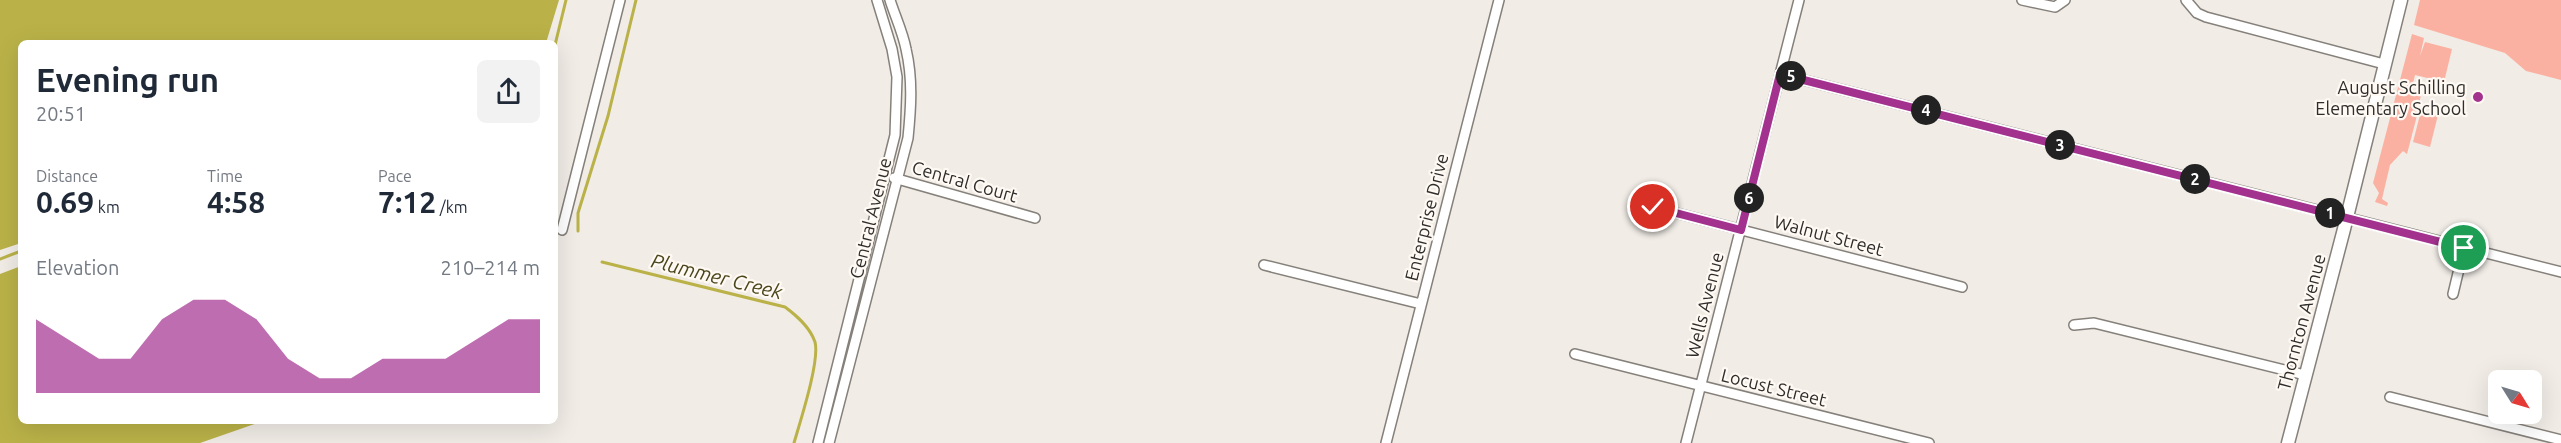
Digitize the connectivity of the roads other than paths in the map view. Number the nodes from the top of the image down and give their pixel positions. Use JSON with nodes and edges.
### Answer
{"nodes":[{"id":1,"x":620,"y":0,"type":"edge"},
{"id":2,"x":877,"y":0,"type":"edge"},
{"id":3,"x":891,"y":0,"type":"edge"},
{"id":4,"x":1499,"y":0,"type":"edge"},
{"id":5,"x":1799,"y":0,"type":"edge"},
{"id":6,"x":2022,"y":0,"type":"edge"},
{"id":7,"x":2065,"y":0,"type":"edge"},
{"id":8,"x":2401,"y":0,"type":"edge"},
{"id":9,"x":2187,"y":3,"type":"edge"},
{"id":10,"x":2384,"y":64,"type":"junction"},
{"id":11,"x":1780,"y":74,"type":"junction"},
{"id":12,"x":886,"y":176,"type":"junction"},
{"id":13,"x":897,"y":179,"type":"junction"},
{"id":14,"x":1653,"y":207,"type":"dead end"},
{"id":15,"x":1035,"y":218,"type":"dead end"},
{"id":16,"x":2347,"y":218,"type":"junction"},
{"id":17,"x":562,"y":230,"type":"dead end"},
{"id":18,"x":1741,"y":230,"type":"junction"},
{"id":19,"x":2464,"y":248,"type":"junction"},
{"id":20,"x":1264,"y":265,"type":"dead end"},
{"id":21,"x":2561,"y":272,"type":"edge"},
{"id":22,"x":1962,"y":287,"type":"dead end"},
{"id":23,"x":2453,"y":294,"type":"dead end"},
{"id":24,"x":1421,"y":304,"type":"junction"},
{"id":25,"x":2074,"y":325,"type":"dead end"},
{"id":26,"x":1575,"y":354,"type":"dead end"},
{"id":27,"x":2305,"y":375,"type":"junction"},
{"id":28,"x":1701,"y":386,"type":"junction"},
{"id":29,"x":2390,"y":397,"type":"dead end"},
{"id":30,"x":2561,"y":440,"type":"edge"},
{"id":31,"x":818,"y":443,"type":"edge"},
{"id":32,"x":829,"y":443,"type":"edge"},
{"id":33,"x":1386,"y":443,"type":"edge"},
{"id":34,"x":1686,"y":443,"type":"edge"},
{"id":35,"x":1929,"y":443,"type":"edge"},
{"id":36,"x":2288,"y":443,"type":"edge"}],
"edges":[{"from":1,"to":17,"type":"street"},
{"from":2,"to":12,"type":"street","name":"Central Avenue"},
{"from":3,"to":13,"type":"street","name":"Central Avenue"},
{"from":4,"to":24,"type":"street","name":"Enterprise Drive"},
{"from":5,"to":11,"type":"street","name":"Wells Avenue"},
{"from":6,"to":7,"type":"street"},
{"from":8,"to":10,"type":"main road","name":"Thornton Avenue"},
{"from":9,"to":10,"type":"street"},
{"from":10,"to":16,"type":"main road","name":"Thornton Avenue"},
{"from":11,"to":16,"type":"street"},
{"from":11,"to":18,"type":"street","name":"Wells Avenue"},
{"from":12,"to":13,"type":"street","name":"Central Court"},
{"from":12,"to":31,"type":"street","name":"Central Avenue"},
{"from":13,"to":15,"type":"street","name":"Central Court"},
{"from":13,"to":32,"type":"street","name":"Central Avenue"},
{"from":14,"to":18,"type":"street","name":"Walnut Street"},
{"from":16,"to":19,"type":"street"},
{"from":16,"to":27,"type":"main road","name":"Thornton Avenue"},
{"from":18,"to":22,"type":"street","name":"Walnut Street"},
{"from":18,"to":28,"type":"street","name":"Wells Avenue"},
{"from":19,"to":21,"type":"street"},
{"from":19,"to":23,"type":"street"},
{"from":20,"to":24,"type":"street"},
{"from":24,"to":33,"type":"street","name":"Enterprise Drive"},
{"from":25,"to":27,"type":"street"},
{"from":26,"to":28,"type":"street","name":"Locust Street"},
{"from":27,"to":36,"type":"main road","name":"Thornton Avenue"},
{"from":28,"to":34,"type":"street","name":"Wells Avenue"},
{"from":28,"to":35,"type":"street","name":"Locust Street"},
{"from":29,"to":30,"type":"street"}]}
